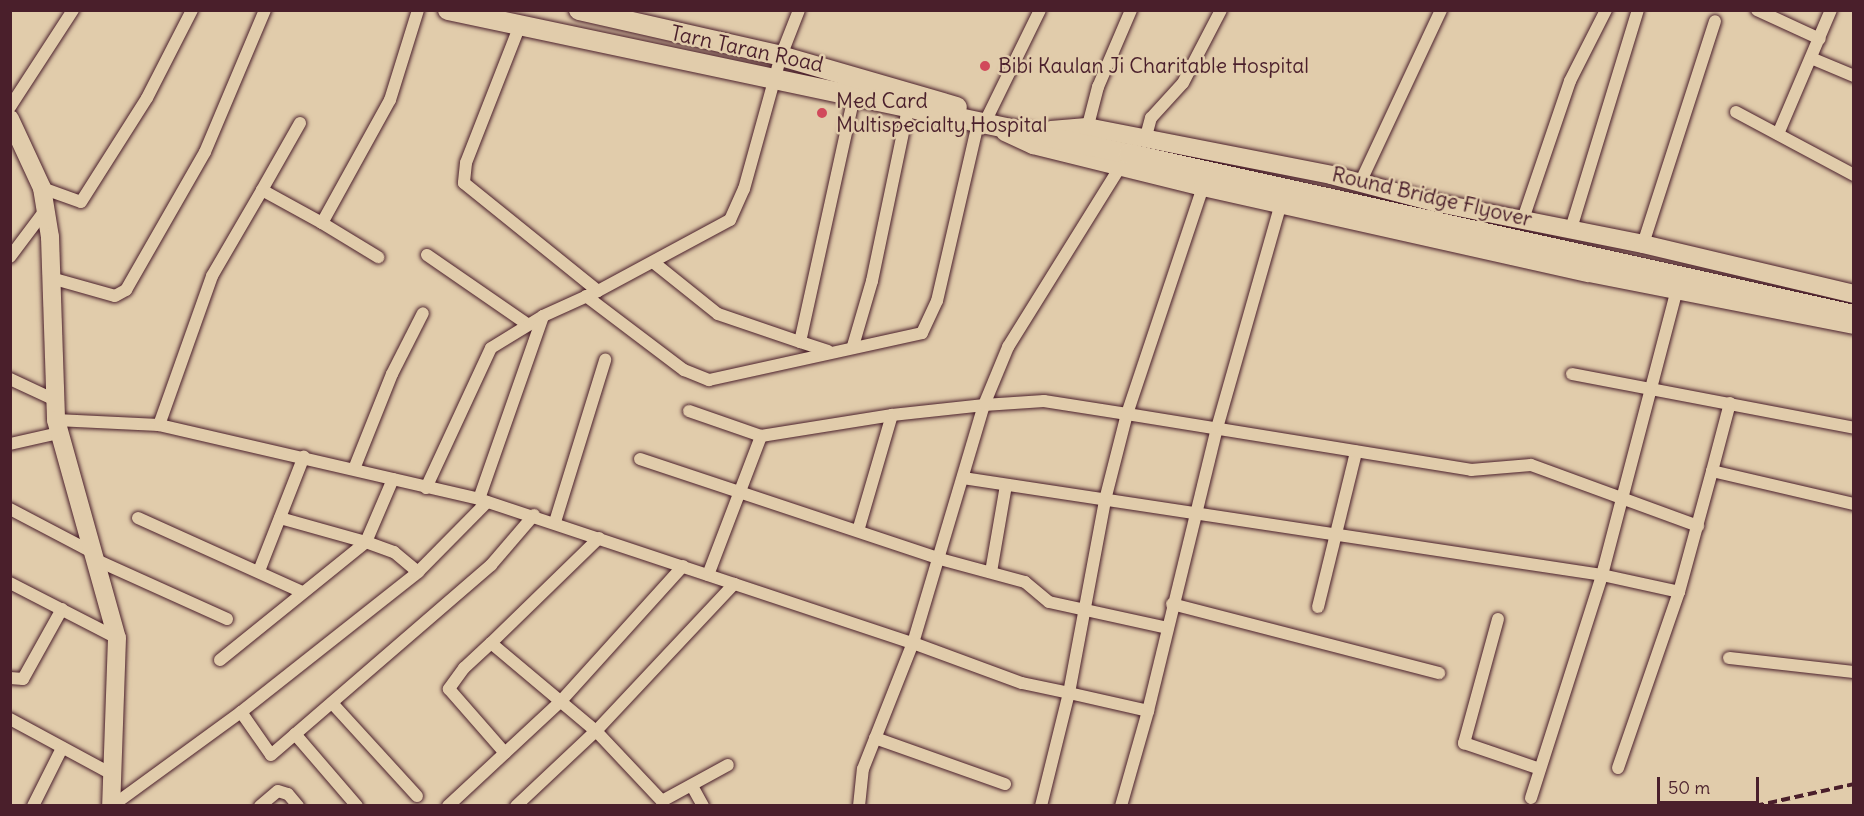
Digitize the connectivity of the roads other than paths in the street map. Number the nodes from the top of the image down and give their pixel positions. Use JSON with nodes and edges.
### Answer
{"nodes":[{"id":1,"x":73,"y":10,"type":"edge"},
{"id":2,"x":192,"y":10,"type":"edge"},
{"id":3,"x":265,"y":10,"type":"edge"},
{"id":4,"x":418,"y":10,"type":"edge"},
{"id":5,"x":448,"y":10,"type":"edge"},
{"id":6,"x":799,"y":10,"type":"edge"},
{"id":7,"x":1040,"y":10,"type":"edge"},
{"id":8,"x":1131,"y":10,"type":"edge"},
{"id":9,"x":1221,"y":10,"type":"edge"},
{"id":10,"x":1606,"y":10,"type":"edge"},
{"id":11,"x":1638,"y":10,"type":"edge"},
{"id":12,"x":1757,"y":10,"type":"edge"},
{"id":13,"x":1831,"y":10,"type":"edge"},
{"id":14,"x":587,"y":11,"type":"edge"},
{"id":15,"x":1440,"y":11,"type":"edge"},
{"id":16,"x":1715,"y":21,"type":"dead end"},
{"id":17,"x":520,"y":25,"type":"junction"},
{"id":18,"x":1820,"y":39,"type":"junction"},
{"id":19,"x":781,"y":56,"type":"junction"},
{"id":20,"x":1811,"y":58,"type":"junction"},
{"id":21,"x":1854,"y":76,"type":"edge"},
{"id":22,"x":774,"y":80,"type":"junction"},
{"id":23,"x":854,"y":96,"type":"junction"},
{"id":24,"x":10,"y":107,"type":"edge"},
{"id":25,"x":908,"y":108,"type":"junction"},
{"id":26,"x":1736,"y":112,"type":"dead end"},
{"id":27,"x":10,"y":118,"type":"edge"},
{"id":28,"x":300,"y":123,"type":"dead end"},
{"id":29,"x":988,"y":123,"type":"junction"},
{"id":30,"x":1051,"y":130,"type":"joint"},
{"id":31,"x":1086,"y":132,"type":"junction"},
{"id":32,"x":1778,"y":134,"type":"junction"},
{"id":33,"x":1145,"y":140,"type":"junction"},
{"id":34,"x":1120,"y":167,"type":"junction"},
{"id":35,"x":1854,"y":175,"type":"edge"},
{"id":36,"x":1360,"y":183,"type":"junction"},
{"id":37,"x":1203,"y":187,"type":"junction"},
{"id":38,"x":42,"y":188,"type":"junction"},
{"id":39,"x":262,"y":190,"type":"junction"},
{"id":40,"x":1281,"y":203,"type":"junction"},
{"id":41,"x":46,"y":209,"type":"junction"},
{"id":42,"x":1420,"y":214,"type":"junction"},
{"id":43,"x":1522,"y":222,"type":"junction"},
{"id":44,"x":322,"y":223,"type":"junction"},
{"id":45,"x":1569,"y":232,"type":"junction"},
{"id":46,"x":1643,"y":244,"type":"junction"},
{"id":47,"x":427,"y":255,"type":"dead end"},
{"id":48,"x":10,"y":257,"type":"edge"},
{"id":49,"x":378,"y":257,"type":"dead end"},
{"id":50,"x":653,"y":262,"type":"junction"},
{"id":51,"x":51,"y":278,"type":"junction"},
{"id":52,"x":1677,"y":290,"type":"junction"},
{"id":53,"x":592,"y":294,"type":"junction"},
{"id":54,"x":1854,"y":294,"type":"edge"},
{"id":55,"x":1854,"y":303,"type":"edge"},
{"id":56,"x":423,"y":313,"type":"dead end"},
{"id":57,"x":1854,"y":315,"type":"edge"},
{"id":58,"x":543,"y":316,"type":"junction"},
{"id":59,"x":527,"y":324,"type":"junction"},
{"id":60,"x":1854,"y":325,"type":"edge"},
{"id":61,"x":800,"y":342,"type":"junction"},
{"id":62,"x":853,"y":346,"type":"junction"},
{"id":63,"x":829,"y":351,"type":"junction"},
{"id":64,"x":605,"y":360,"type":"dead end"},
{"id":65,"x":1572,"y":374,"type":"dead end"},
{"id":66,"x":10,"y":379,"type":"edge"},
{"id":67,"x":1651,"y":387,"type":"junction"},
{"id":68,"x":55,"y":400,"type":"junction"},
{"id":69,"x":1730,"y":403,"type":"junction"},
{"id":70,"x":984,"y":405,"type":"junction"},
{"id":71,"x":689,"y":411,"type":"dead end"},
{"id":72,"x":1127,"y":414,"type":"junction"},
{"id":73,"x":892,"y":415,"type":"junction"},
{"id":74,"x":159,"y":425,"type":"junction"},
{"id":75,"x":57,"y":427,"type":"junction"},
{"id":76,"x":1218,"y":428,"type":"junction"},
{"id":77,"x":1854,"y":428,"type":"edge"},
{"id":78,"x":761,"y":436,"type":"junction"},
{"id":79,"x":10,"y":444,"type":"edge"},
{"id":80,"x":1356,"y":452,"type":"junction"},
{"id":81,"x":304,"y":456,"type":"junction"},
{"id":82,"x":640,"y":459,"type":"dead end"},
{"id":83,"x":354,"y":469,"type":"junction"},
{"id":84,"x":1712,"y":471,"type":"junction"},
{"id":85,"x":963,"y":478,"type":"junction"},
{"id":86,"x":393,"y":479,"type":"junction"},
{"id":87,"x":1006,"y":485,"type":"junction"},
{"id":88,"x":426,"y":488,"type":"junction"},
{"id":89,"x":737,"y":493,"type":"junction"},
{"id":90,"x":1620,"y":496,"type":"junction"},
{"id":91,"x":1105,"y":500,"type":"junction"},
{"id":92,"x":483,"y":501,"type":"junction"},
{"id":93,"x":1854,"y":504,"type":"edge"},
{"id":94,"x":10,"y":509,"type":"edge"},
{"id":95,"x":534,"y":515,"type":"junction"},
{"id":96,"x":1195,"y":515,"type":"junction"},
{"id":97,"x":138,"y":518,"type":"dead end"},
{"id":98,"x":280,"y":518,"type":"junction"},
{"id":99,"x":555,"y":522,"type":"junction"},
{"id":100,"x":1698,"y":526,"type":"junction"},
{"id":101,"x":858,"y":531,"type":"junction"},
{"id":102,"x":1335,"y":533,"type":"junction"},
{"id":103,"x":599,"y":538,"type":"junction"},
{"id":104,"x":366,"y":543,"type":"junction"},
{"id":105,"x":93,"y":556,"type":"junction"},
{"id":106,"x":940,"y":559,"type":"junction"},
{"id":107,"x":683,"y":566,"type":"junction"},
{"id":108,"x":259,"y":571,"type":"junction"},
{"id":109,"x":418,"y":572,"type":"junction"},
{"id":110,"x":991,"y":572,"type":"junction"},
{"id":111,"x":708,"y":575,"type":"junction"},
{"id":112,"x":1602,"y":575,"type":"junction"},
{"id":113,"x":10,"y":583,"type":"edge"},
{"id":114,"x":734,"y":584,"type":"junction"},
{"id":115,"x":302,"y":592,"type":"junction"},
{"id":116,"x":1678,"y":592,"type":"junction"},
{"id":117,"x":1172,"y":604,"type":"junction"},
{"id":118,"x":1318,"y":607,"type":"dead end"},
{"id":119,"x":62,"y":609,"type":"junction"},
{"id":120,"x":1083,"y":611,"type":"junction"},
{"id":121,"x":227,"y":619,"type":"dead end"},
{"id":122,"x":1498,"y":619,"type":"dead end"},
{"id":123,"x":1167,"y":628,"type":"junction"},
{"id":124,"x":117,"y":638,"type":"junction"},
{"id":125,"x":491,"y":643,"type":"junction"},
{"id":126,"x":913,"y":643,"type":"junction"},
{"id":127,"x":1729,"y":658,"type":"dead end"},
{"id":128,"x":220,"y":660,"type":"dead end"},
{"id":129,"x":1854,"y":672,"type":"edge"},
{"id":130,"x":1439,"y":673,"type":"dead end"},
{"id":131,"x":10,"y":678,"type":"edge"},
{"id":132,"x":1069,"y":693,"type":"junction"},
{"id":133,"x":561,"y":701,"type":"junction"},
{"id":134,"x":332,"y":703,"type":"junction"},
{"id":135,"x":1148,"y":711,"type":"junction"},
{"id":136,"x":241,"y":712,"type":"junction"},
{"id":137,"x":10,"y":720,"type":"edge"},
{"id":138,"x":596,"y":731,"type":"junction"},
{"id":139,"x":296,"y":734,"type":"junction"},
{"id":140,"x":875,"y":738,"type":"junction"},
{"id":141,"x":62,"y":748,"type":"junction"},
{"id":142,"x":505,"y":753,"type":"junction"},
{"id":143,"x":728,"y":765,"type":"dead end"},
{"id":144,"x":1618,"y":768,"type":"dead end"},
{"id":145,"x":1540,"y":769,"type":"junction"},
{"id":146,"x":110,"y":774,"type":"junction"},
{"id":147,"x":1005,"y":784,"type":"dead end"},
{"id":148,"x":692,"y":786,"type":"junction"},
{"id":149,"x":417,"y":796,"type":"dead end"},
{"id":150,"x":1531,"y":798,"type":"dead end"},
{"id":151,"x":33,"y":806,"type":"edge"},
{"id":152,"x":112,"y":806,"type":"edge"},
{"id":153,"x":260,"y":806,"type":"edge"},
{"id":154,"x":298,"y":806,"type":"edge"},
{"id":155,"x":357,"y":806,"type":"edge"},
{"id":156,"x":448,"y":806,"type":"edge"},
{"id":157,"x":516,"y":806,"type":"edge"},
{"id":158,"x":703,"y":806,"type":"edge"},
{"id":159,"x":859,"y":806,"type":"edge"},
{"id":160,"x":1041,"y":806,"type":"edge"},
{"id":161,"x":1121,"y":806,"type":"edge"}],
"edges":[{"from":1,"to":24,"type":"street"},
{"from":2,"to":38,"type":"street"},
{"from":3,"to":51,"type":"street"},
{"from":4,"to":44,"type":"street"},
{"from":5,"to":17,"type":"main road","name":"Tarn Taran Road"},
{"from":6,"to":19,"type":"street"},
{"from":7,"to":29,"type":"street"},
{"from":8,"to":31,"type":"street"},
{"from":9,"to":33,"type":"street"},
{"from":10,"to":43,"type":"street"},
{"from":11,"to":45,"type":"street"},
{"from":12,"to":18,"type":"street"},
{"from":13,"to":18,"type":"street"},
{"from":14,"to":19,"type":"main road","name":"Tarn Taran Road"},
{"from":15,"to":36,"type":"street"},
{"from":16,"to":46,"type":"street"},
{"from":17,"to":22,"type":"main road","name":"Tarn Taran Road"},
{"from":17,"to":53,"type":"street"},
{"from":18,"to":20,"type":"street"},
{"from":19,"to":22,"type":"street"},
{"from":19,"to":29,"type":"main road","name":"Tarn Taran Road"},
{"from":20,"to":21,"type":"street"},
{"from":20,"to":32,"type":"street"},
{"from":22,"to":23,"type":"main road","name":"Tarn Taran Road"},
{"from":22,"to":50,"type":"street"},
{"from":23,"to":25,"type":"main road","name":"Tarn Taran Road"},
{"from":23,"to":61,"type":"street"},
{"from":25,"to":29,"type":"main road","name":"Tarn Taran Road"},
{"from":25,"to":62,"type":"street"},
{"from":26,"to":32,"type":"street"},
{"from":27,"to":38,"type":"street"},
{"from":28,"to":39,"type":"street"},
{"from":29,"to":30,"type":"main road","name":"Tarn Taran Road"},
{"from":29,"to":34,"type":"street"},
{"from":29,"to":42,"type":"main road","name":"Round Bridge Flyover"},
{"from":29,"to":62,"type":"street"},
{"from":30,"to":31,"type":"main road","name":"Round Bridge Flyover"},
{"from":31,"to":33,"type":"street"},
{"from":31,"to":42,"type":"main road","name":"Round Bridge Flyover"},
{"from":32,"to":35,"type":"street"},
{"from":33,"to":36,"type":"street"},
{"from":34,"to":37,"type":"street"},
{"from":34,"to":70,"type":"street"},
{"from":36,"to":43,"type":"street"},
{"from":37,"to":40,"type":"street"},
{"from":37,"to":72,"type":"street"},
{"from":38,"to":41,"type":"street"},
{"from":39,"to":44,"type":"street"},
{"from":39,"to":74,"type":"street"},
{"from":40,"to":52,"type":"street"},
{"from":40,"to":76,"type":"street"},
{"from":41,"to":48,"type":"street"},
{"from":41,"to":51,"type":"street"},
{"from":42,"to":55,"type":"main road","name":"Round Bridge Flyover"},
{"from":42,"to":57,"type":"main road","name":"Round Bridge Flyover"},
{"from":43,"to":45,"type":"street"},
{"from":44,"to":49,"type":"street"},
{"from":45,"to":46,"type":"street"},
{"from":46,"to":54,"type":"street"},
{"from":47,"to":59,"type":"street"},
{"from":50,"to":53,"type":"street"},
{"from":50,"to":61,"type":"street"},
{"from":51,"to":68,"type":"street"},
{"from":52,"to":60,"type":"street"},
{"from":52,"to":67,"type":"street"},
{"from":53,"to":58,"type":"street"},
{"from":53,"to":63,"type":"street"},
{"from":56,"to":83,"type":"street"},
{"from":58,"to":59,"type":"street"},
{"from":58,"to":92,"type":"street"},
{"from":59,"to":88,"type":"street"},
{"from":61,"to":63,"type":"street"},
{"from":62,"to":63,"type":"street"},
{"from":64,"to":99,"type":"street"},
{"from":65,"to":67,"type":"street"},
{"from":66,"to":68,"type":"street"},
{"from":67,"to":69,"type":"street"},
{"from":67,"to":90,"type":"street"},
{"from":68,"to":75,"type":"street"},
{"from":69,"to":77,"type":"street"},
{"from":69,"to":84,"type":"street"},
{"from":70,"to":72,"type":"street"},
{"from":70,"to":73,"type":"street"},
{"from":70,"to":85,"type":"street"},
{"from":71,"to":78,"type":"street"},
{"from":72,"to":76,"type":"street"},
{"from":72,"to":91,"type":"street"},
{"from":73,"to":78,"type":"street"},
{"from":73,"to":101,"type":"street"},
{"from":74,"to":75,"type":"street"},
{"from":74,"to":81,"type":"street"},
{"from":75,"to":79,"type":"street"},
{"from":75,"to":105,"type":"street"},
{"from":76,"to":80,"type":"street"},
{"from":76,"to":96,"type":"street"},
{"from":78,"to":89,"type":"street"},
{"from":80,"to":90,"type":"street"},
{"from":80,"to":102,"type":"street"},
{"from":81,"to":83,"type":"street"},
{"from":81,"to":98,"type":"street"},
{"from":82,"to":89,"type":"street"},
{"from":83,"to":86,"type":"street"},
{"from":84,"to":93,"type":"street"},
{"from":84,"to":100,"type":"street"},
{"from":85,"to":87,"type":"street"},
{"from":85,"to":106,"type":"street"},
{"from":86,"to":88,"type":"street"},
{"from":86,"to":104,"type":"street"},
{"from":87,"to":91,"type":"street"},
{"from":87,"to":110,"type":"street"},
{"from":88,"to":92,"type":"street"},
{"from":89,"to":101,"type":"street"},
{"from":89,"to":111,"type":"street"},
{"from":90,"to":100,"type":"street"},
{"from":90,"to":112,"type":"street"},
{"from":91,"to":96,"type":"street"},
{"from":91,"to":120,"type":"street"},
{"from":92,"to":95,"type":"street"},
{"from":92,"to":109,"type":"street"},
{"from":94,"to":105,"type":"street"},
{"from":95,"to":99,"type":"street"},
{"from":95,"to":134,"type":"street"},
{"from":96,"to":102,"type":"street"},
{"from":96,"to":117,"type":"street"},
{"from":97,"to":108,"type":"street"},
{"from":98,"to":104,"type":"street"},
{"from":98,"to":108,"type":"street"},
{"from":99,"to":103,"type":"street"},
{"from":100,"to":116,"type":"street"},
{"from":101,"to":106,"type":"street"},
{"from":102,"to":112,"type":"street"},
{"from":102,"to":118,"type":"street"},
{"from":103,"to":107,"type":"street"},
{"from":103,"to":125,"type":"street"},
{"from":104,"to":109,"type":"street"},
{"from":104,"to":115,"type":"street"},
{"from":105,"to":121,"type":"street"},
{"from":105,"to":124,"type":"street"},
{"from":106,"to":110,"type":"street"},
{"from":106,"to":126,"type":"street"},
{"from":107,"to":111,"type":"street"},
{"from":107,"to":133,"type":"street"},
{"from":108,"to":115,"type":"street"},
{"from":109,"to":136,"type":"street"},
{"from":110,"to":120,"type":"street"},
{"from":111,"to":114,"type":"street"},
{"from":112,"to":116,"type":"street"},
{"from":112,"to":145,"type":"street"},
{"from":113,"to":119,"type":"street"},
{"from":114,"to":126,"type":"street"},
{"from":114,"to":138,"type":"street"},
{"from":115,"to":128,"type":"street"},
{"from":116,"to":144,"type":"street"},
{"from":117,"to":123,"type":"street"},
{"from":117,"to":130,"type":"street"},
{"from":119,"to":124,"type":"street"},
{"from":119,"to":131,"type":"street"},
{"from":120,"to":123,"type":"street"},
{"from":120,"to":132,"type":"street"},
{"from":122,"to":145,"type":"street"},
{"from":123,"to":135,"type":"street"},
{"from":124,"to":146,"type":"street"},
{"from":125,"to":133,"type":"street"},
{"from":125,"to":142,"type":"street"},
{"from":126,"to":132,"type":"street"},
{"from":126,"to":140,"type":"street"},
{"from":127,"to":129,"type":"street"},
{"from":132,"to":135,"type":"street"},
{"from":132,"to":160,"type":"street"},
{"from":133,"to":138,"type":"street"},
{"from":133,"to":142,"type":"street"},
{"from":134,"to":139,"type":"street"},
{"from":134,"to":149,"type":"street"},
{"from":135,"to":161,"type":"street"},
{"from":136,"to":139,"type":"street"},
{"from":136,"to":152,"type":"street"},
{"from":137,"to":141,"type":"street"},
{"from":138,"to":148,"type":"street"},
{"from":138,"to":157,"type":"street"},
{"from":139,"to":155,"type":"street"},
{"from":140,"to":147,"type":"street"},
{"from":140,"to":159,"type":"street"},
{"from":141,"to":146,"type":"street"},
{"from":141,"to":151,"type":"street"},
{"from":142,"to":156,"type":"street"},
{"from":143,"to":148,"type":"street"},
{"from":145,"to":150,"type":"street"},
{"from":146,"to":152,"type":"street"},
{"from":148,"to":158,"type":"street"},
{"from":153,"to":154,"type":"street"}]}
